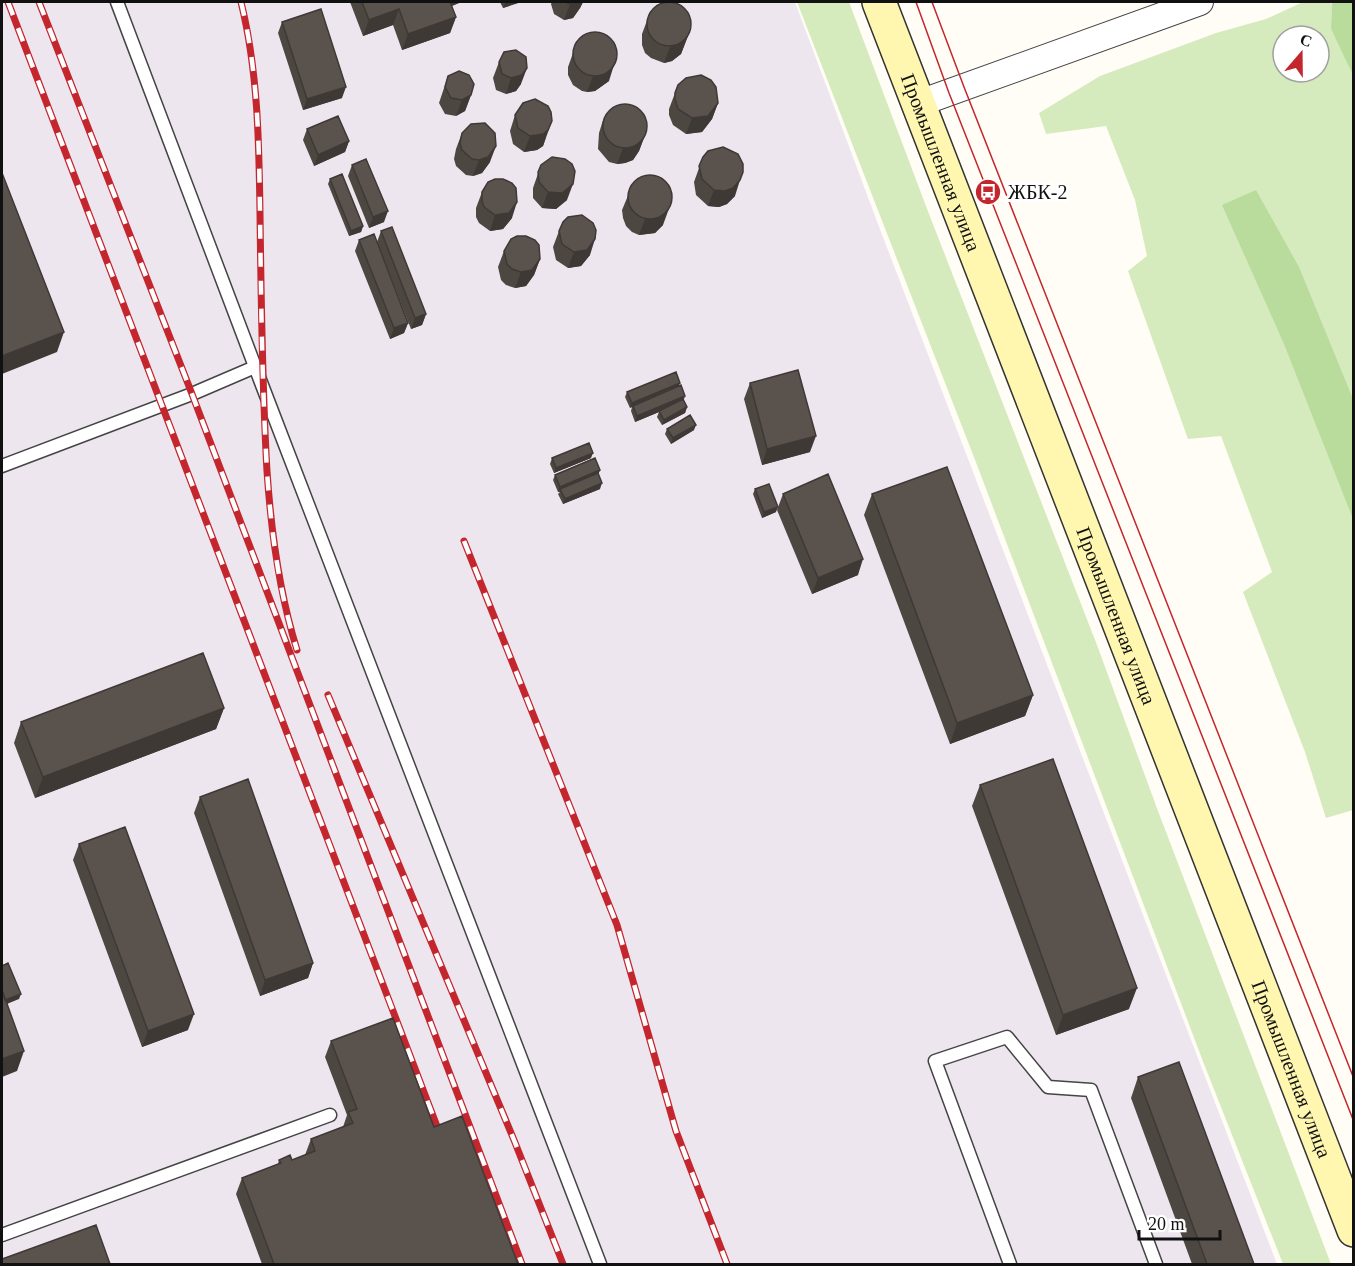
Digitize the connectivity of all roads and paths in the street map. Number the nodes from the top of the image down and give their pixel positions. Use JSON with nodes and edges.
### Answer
{"nodes":[{"id":1,"x":117,"y":2,"type":"edge"},
{"id":2,"x":879,"y":2,"type":"edge"},
{"id":3,"x":1200,"y":2,"type":"edge"},
{"id":4,"x":917,"y":104,"type":"junction"},
{"id":5,"x":255,"y":367,"type":"junction"},
{"id":6,"x":2,"y":466,"type":"edge"},
{"id":7,"x":330,"y":1115,"type":"dead end"},
{"id":8,"x":1353,"y":1230,"type":"edge"},
{"id":9,"x":2,"y":1235,"type":"edge"},
{"id":10,"x":600,"y":1264,"type":"edge"},
{"id":11,"x":1010,"y":1264,"type":"edge"},
{"id":12,"x":1156,"y":1264,"type":"edge"}],
"edges":[{"from":1,"to":5,"type":"lane"},
{"from":2,"to":4,"type":"street","name":"Промышленная улица"},
{"from":3,"to":4,"type":"street"},
{"from":4,"to":8,"type":"street","name":"Промышленная улица"},
{"from":5,"to":6,"type":"lane"},
{"from":5,"to":10,"type":"lane"},
{"from":7,"to":9,"type":"lane"},
{"from":11,"to":12,"type":"lane"}]}
